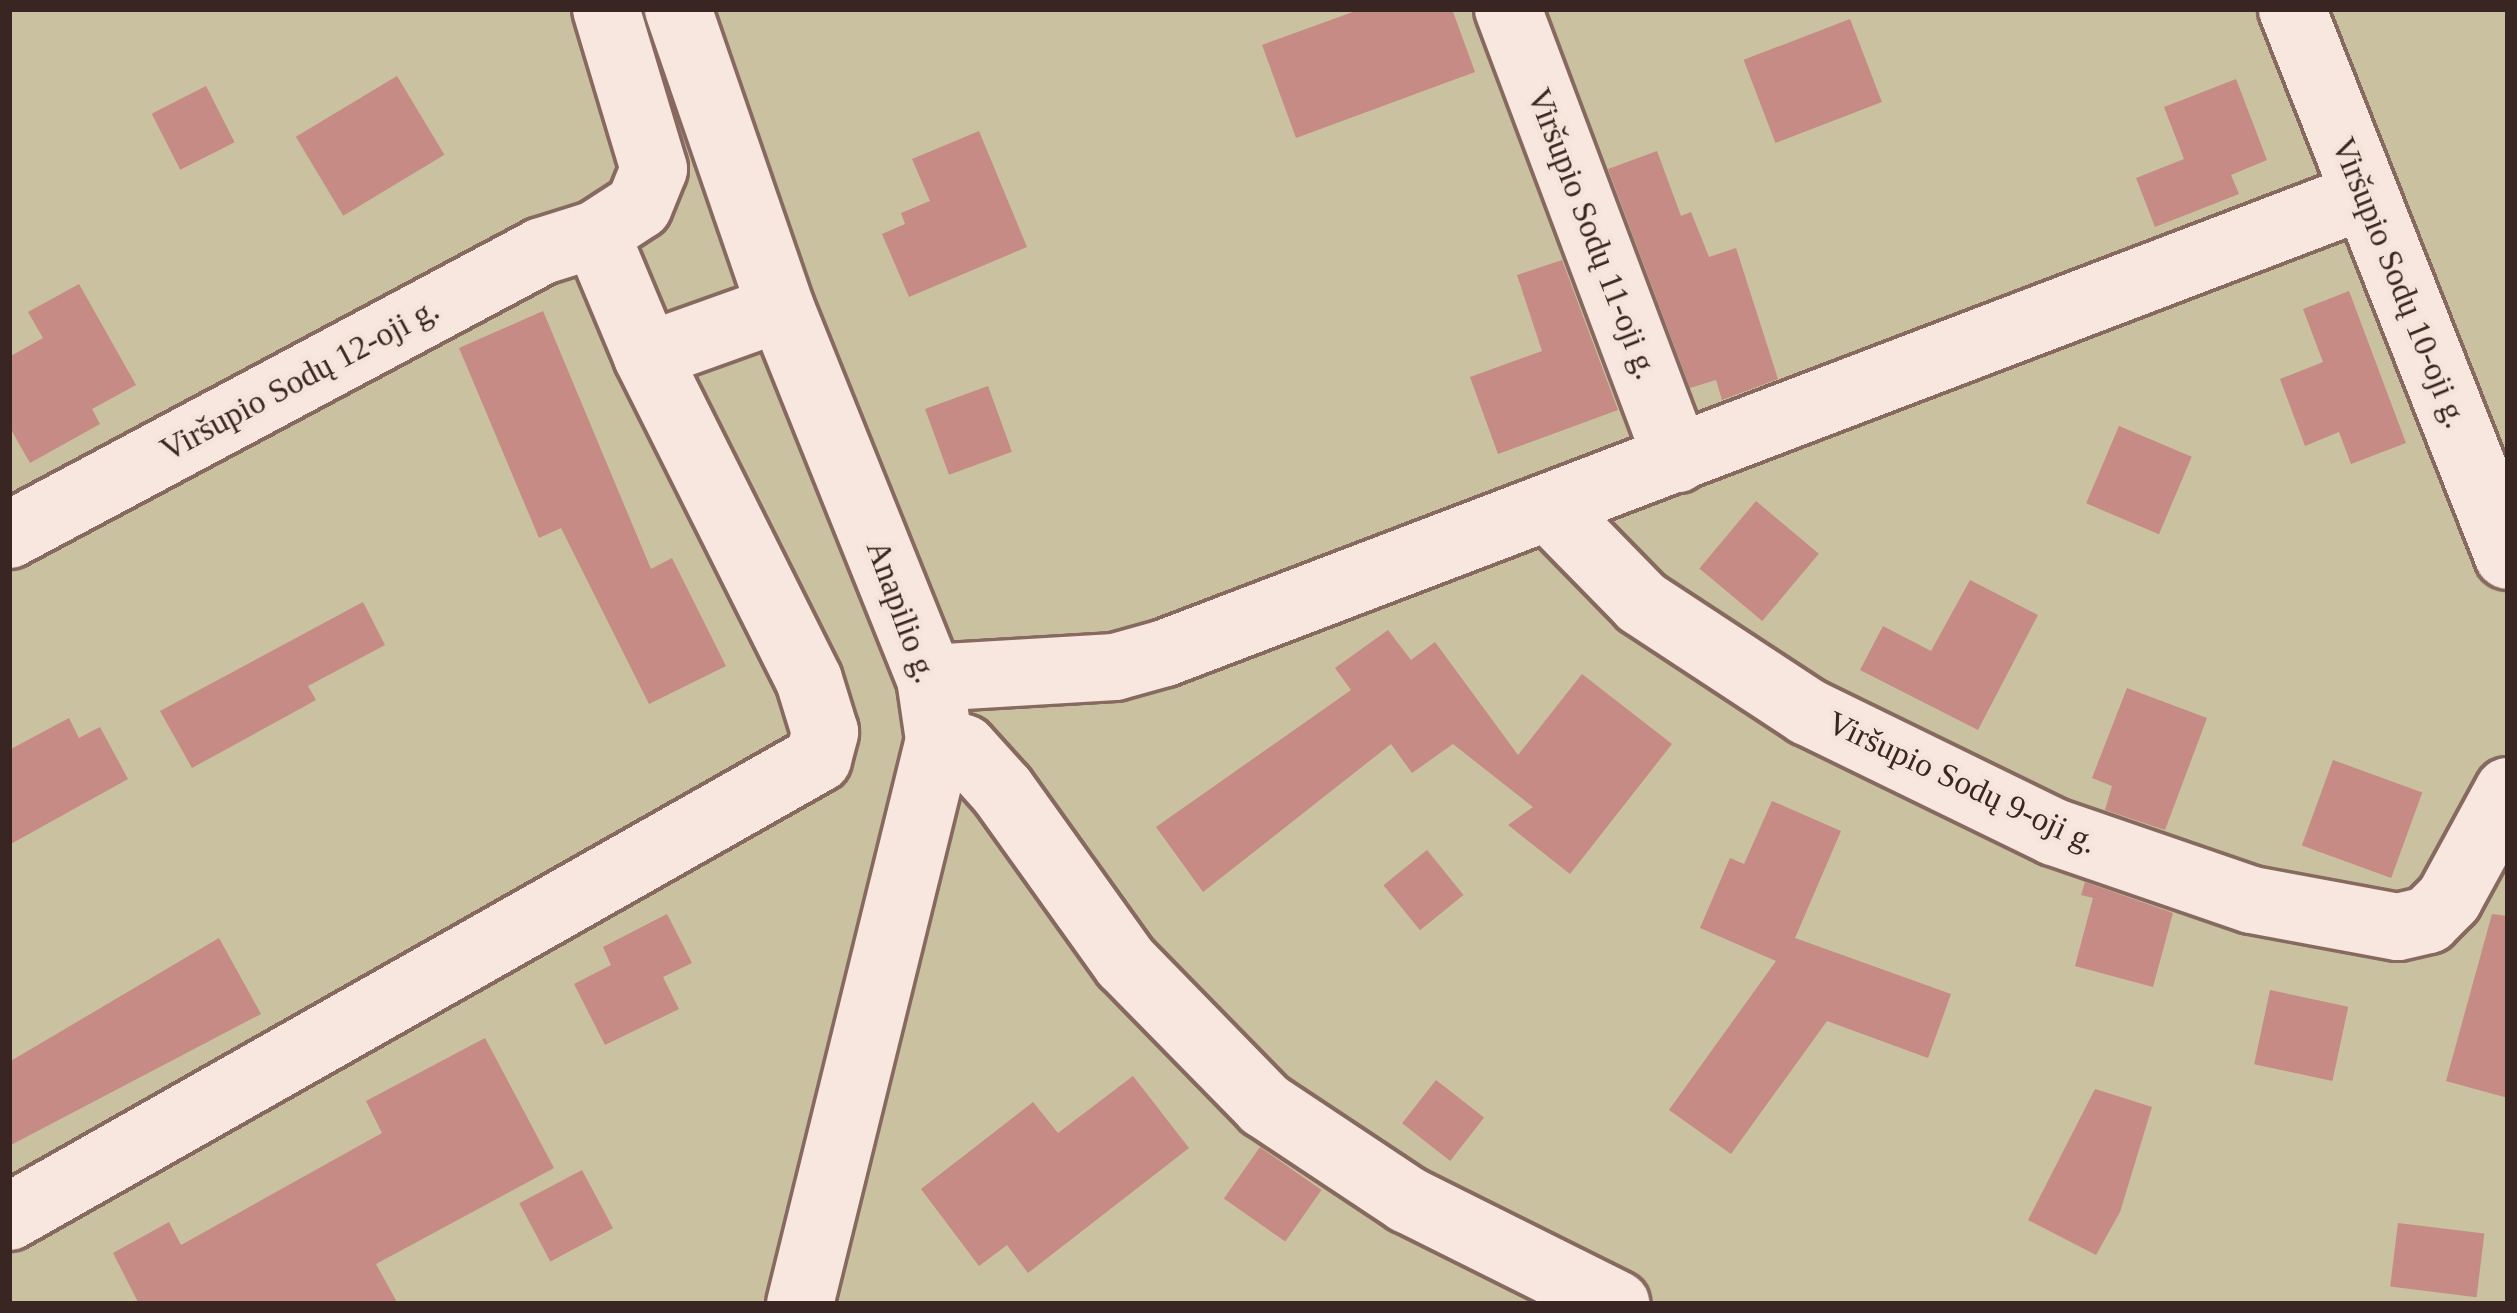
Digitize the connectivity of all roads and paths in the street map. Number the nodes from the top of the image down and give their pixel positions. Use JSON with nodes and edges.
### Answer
{"nodes":[{"id":1,"x":606,"y":9,"type":"edge"},
{"id":2,"x":678,"y":9,"type":"edge"},
{"id":3,"x":1508,"y":9,"type":"edge"},
{"id":4,"x":2292,"y":9,"type":"edge"},
{"id":5,"x":2363,"y":196,"type":"junction"},
{"id":6,"x":596,"y":234,"type":"junction"},
{"id":7,"x":781,"y":308,"type":"junction"},
{"id":8,"x":647,"y":356,"type":"junction"},
{"id":9,"x":1677,"y":459,"type":"junction"},
{"id":10,"x":1549,"y":508,"type":"junction"},
{"id":11,"x":9,"y":535,"type":"edge"},
{"id":12,"x":2508,"y":556,"type":"edge"},
{"id":13,"x":934,"y":709,"type":"junction"},
{"id":14,"x":2508,"y":791,"type":"edge"},
{"id":15,"x":9,"y":1217,"type":"edge"},
{"id":16,"x":800,"y":1304,"type":"edge"},
{"id":17,"x":1617,"y":1304,"type":"edge"}],
"edges":[{"from":1,"to":6,"type":"street","name":"Viršupio Sodų 12-oji g."},
{"from":2,"to":7,"type":"street","name":"Anapilio g."},
{"from":3,"to":9,"type":"street","name":"Viršupio Sodų 11-oji g."},
{"from":4,"to":5,"type":"street","name":"Viršupio Sodų 10-oji g."},
{"from":5,"to":9,"type":"street"},
{"from":5,"to":12,"type":"street","name":"Viršupio Sodų 10-oji g."},
{"from":6,"to":8,"type":"street"},
{"from":6,"to":11,"type":"street","name":"Viršupio Sodų 12-oji g."},
{"from":7,"to":8,"type":"street"},
{"from":7,"to":13,"type":"street","name":"Anapilio g."},
{"from":8,"to":15,"type":"street"},
{"from":9,"to":10,"type":"street"},
{"from":10,"to":13,"type":"street"},
{"from":10,"to":14,"type":"street","name":"Viršupio Sodų 9-oji g."},
{"from":13,"to":16,"type":"street"},
{"from":13,"to":17,"type":"street"}]}
